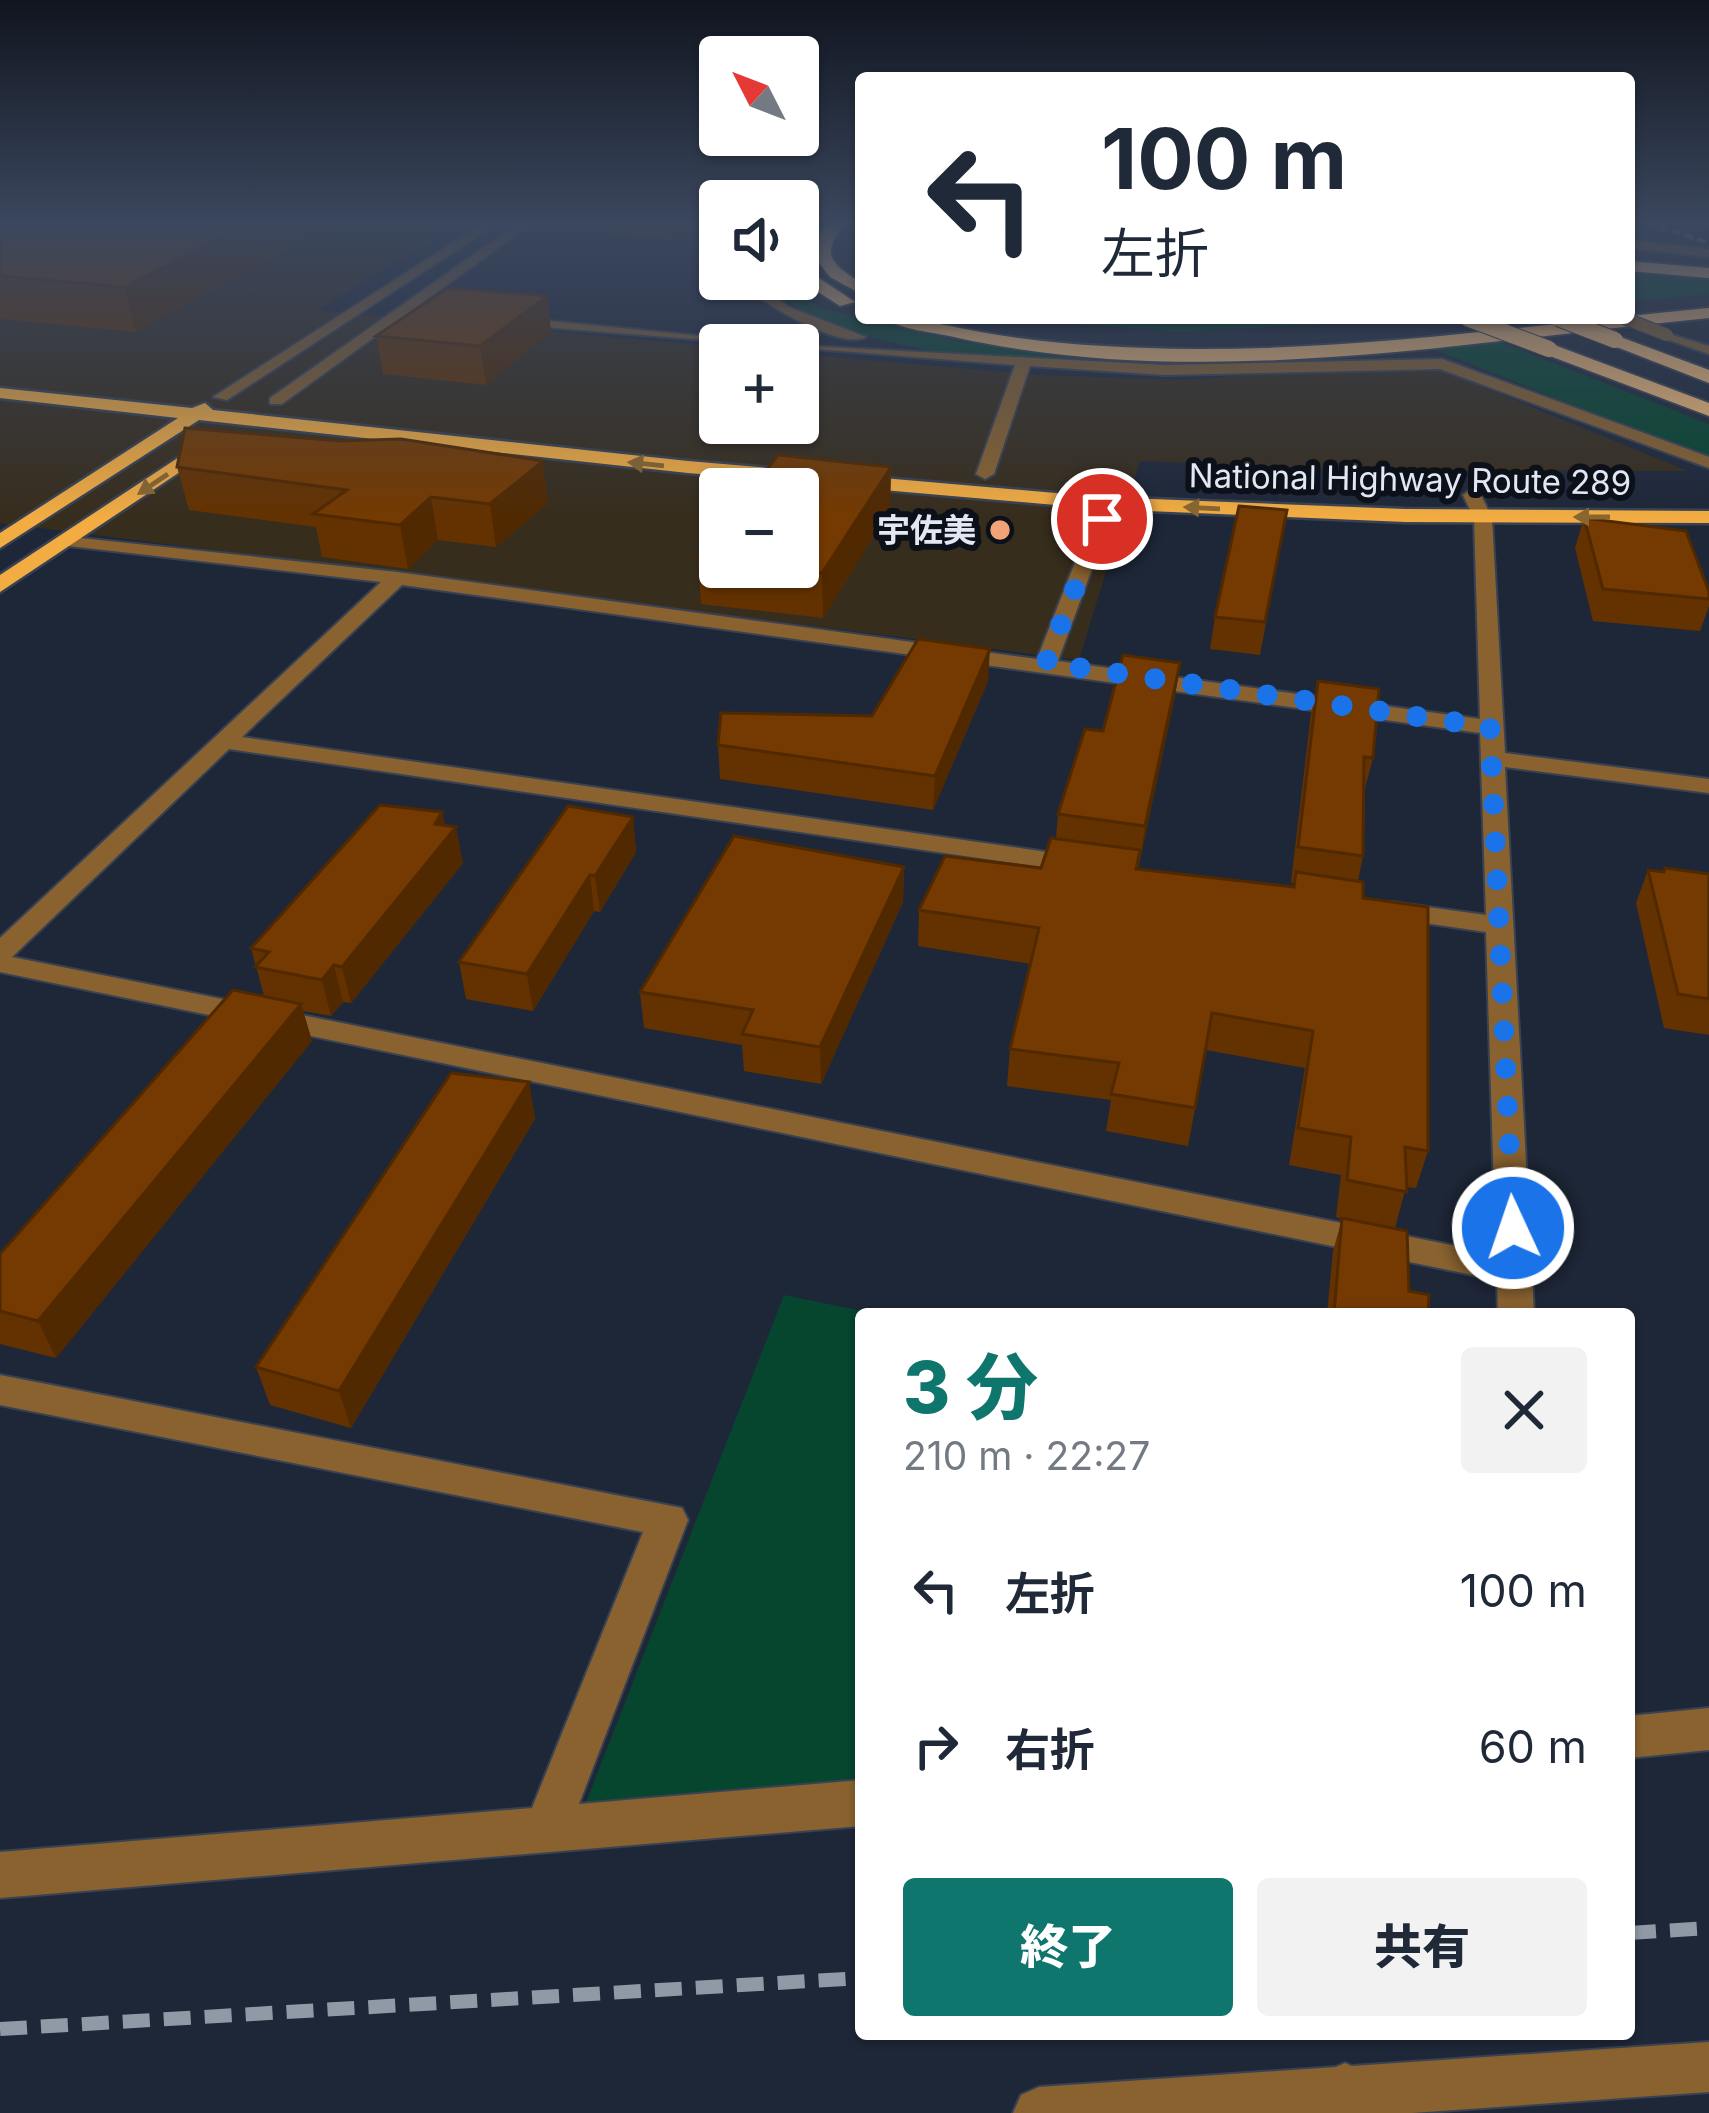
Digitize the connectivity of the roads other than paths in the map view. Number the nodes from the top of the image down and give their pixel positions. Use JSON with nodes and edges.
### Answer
{"nodes":[{"id":1,"x":340,"y":321,"type":"edge"},
{"id":2,"x":383,"y":321,"type":"edge"},
{"id":3,"x":505,"y":321,"type":"edge"},
{"id":4,"x":808,"y":321,"type":"edge"},
{"id":5,"x":1635,"y":322,"type":"edge"},
{"id":6,"x":923,"y":324,"type":"edge"},
{"id":7,"x":986,"y":324,"type":"edge"},
{"id":8,"x":1442,"y":324,"type":"edge"},
{"id":9,"x":1485,"y":324,"type":"edge"},
{"id":10,"x":1508,"y":324,"type":"edge"},
{"id":11,"x":1574,"y":324,"type":"edge"},
{"id":12,"x":1592,"y":324,"type":"edge"},
{"id":13,"x":699,"y":338,"type":"edge"},
{"id":14,"x":819,"y":348,"type":"edge"},
{"id":15,"x":1559,"y":348,"type":"junction"},
{"id":16,"x":1709,"y":350,"type":"edge"},
{"id":17,"x":996,"y":362,"type":"junction"},
{"id":18,"x":1023,"y":364,"type":"junction"},
{"id":19,"x":0,"y":374,"type":"edge"},
{"id":20,"x":1709,"y":377,"type":"edge"},
{"id":21,"x":0,"y":393,"type":"edge"},
{"id":22,"x":221,"y":397,"type":"junction"},
{"id":23,"x":276,"y":401,"type":"junction"},
{"id":24,"x":1709,"y":408,"type":"edge"},
{"id":25,"x":197,"y":414,"type":"junction"},
{"id":26,"x":250,"y":419,"type":"junction"},
{"id":27,"x":1709,"y":463,"type":"edge"},
{"id":28,"x":985,"y":474,"type":"junction"},
{"id":29,"x":1709,"y":495,"type":"edge"},
{"id":30,"x":1107,"y":504,"type":"junction"},
{"id":31,"x":1478,"y":506,"type":"junction"},
{"id":32,"x":1709,"y":517,"type":"edge"},
{"id":33,"x":4,"y":536,"type":"edge"},
{"id":34,"x":69,"y":540,"type":"junction"},
{"id":35,"x":397,"y":578,"type":"junction"},
{"id":36,"x":0,"y":585,"type":"edge"},
{"id":37,"x":1046,"y":663,"type":"junction"},
{"id":38,"x":1490,"y":727,"type":"junction"},
{"id":39,"x":227,"y":742,"type":"junction"},
{"id":40,"x":1490,"y":758,"type":"junction"},
{"id":41,"x":1709,"y":786,"type":"edge"},
{"id":42,"x":1098,"y":868,"type":"edge"},
{"id":43,"x":1357,"y":905,"type":"edge"},
{"id":44,"x":1498,"y":925,"type":"junction"},
{"id":45,"x":0,"y":953,"type":"edge"},
{"id":46,"x":0,"y":963,"type":"edge"},
{"id":47,"x":1515,"y":1270,"type":"junction"},
{"id":48,"x":1516,"y":1308,"type":"edge"},
{"id":49,"x":0,"y":1390,"type":"edge"},
{"id":50,"x":1709,"y":1730,"type":"edge"},
{"id":51,"x":1635,"y":1736,"type":"edge"},
{"id":52,"x":855,"y":1804,"type":"edge"},
{"id":53,"x":546,"y":1830,"type":"junction"},
{"id":54,"x":0,"y":1875,"type":"edge"},
{"id":55,"x":1709,"y":2067,"type":"edge"},
{"id":56,"x":1348,"y":2101,"type":"edge"},
{"id":57,"x":1039,"y":2113,"type":"edge"}],
"edges":[{"from":1,"to":22,"type":"street"},
{"from":2,"to":23,"type":"street"},
{"from":3,"to":13,"type":"street"},
{"from":4,"to":17,"type":"street"},
{"from":5,"to":16,"type":"lane","bridge":true},
{"from":6,"to":12,"type":"highway"},
{"from":7,"to":8,"type":"highway"},
{"from":9,"to":15,"type":"highway","bridge":true},
{"from":10,"to":15,"type":"highway"},
{"from":11,"to":20,"type":"highway","bridge":true},
{"from":14,"to":17,"type":"street"},
{"from":15,"to":24,"type":"highway"},
{"from":17,"to":18,"type":"street"},
{"from":18,"to":27,"type":"street"},
{"from":18,"to":28,"type":"street"},
{"from":19,"to":22,"type":"highway","name":"National Highway Route 289"},
{"from":21,"to":25,"type":"highway","name":"National Highway Route 289"},
{"from":22,"to":23,"type":"highway","name":"National Highway Route 289"},
{"from":22,"to":25,"type":"highway"},
{"from":23,"to":26,"type":"highway"},
{"from":23,"to":28,"type":"highway","name":"National Highway Route 289"},
{"from":25,"to":26,"type":"highway","name":"National Highway Route 289"},
{"from":25,"to":33,"type":"highway"},
{"from":30,"to":26,"type":"highway","name":"National Highway Route 289","one_way":true},
{"from":26,"to":34,"type":"highway","one_way":true},
{"from":28,"to":31,"type":"highway","name":"National Highway Route 289"},
{"from":29,"to":31,"type":"highway","name":"National Highway Route 289"},
{"from":31,"to":30,"type":"highway","name":"National Highway Route 289","one_way":true},
{"from":30,"to":37,"type":"street"},
{"from":32,"to":31,"type":"highway","name":"National Highway Route 289","one_way":true},
{"from":31,"to":38,"type":"street"},
{"from":34,"to":35,"type":"street"},
{"from":34,"to":36,"type":"highway"},
{"from":35,"to":37,"type":"street"},
{"from":35,"to":39,"type":"street"},
{"from":37,"to":38,"type":"street"},
{"from":38,"to":40,"type":"street"},
{"from":39,"to":42,"type":"street"},
{"from":39,"to":45,"type":"street"},
{"from":40,"to":41,"type":"street"},
{"from":40,"to":44,"type":"street"},
{"from":43,"to":44,"type":"street"},
{"from":44,"to":47,"type":"street"},
{"from":46,"to":47,"type":"street"},
{"from":47,"to":48,"type":"street"},
{"from":49,"to":53,"type":"street"},
{"from":50,"to":51,"type":"street"},
{"from":52,"to":53,"type":"street"},
{"from":53,"to":54,"type":"street"},
{"from":55,"to":56,"type":"street"},
{"from":56,"to":57,"type":"street"}]}
